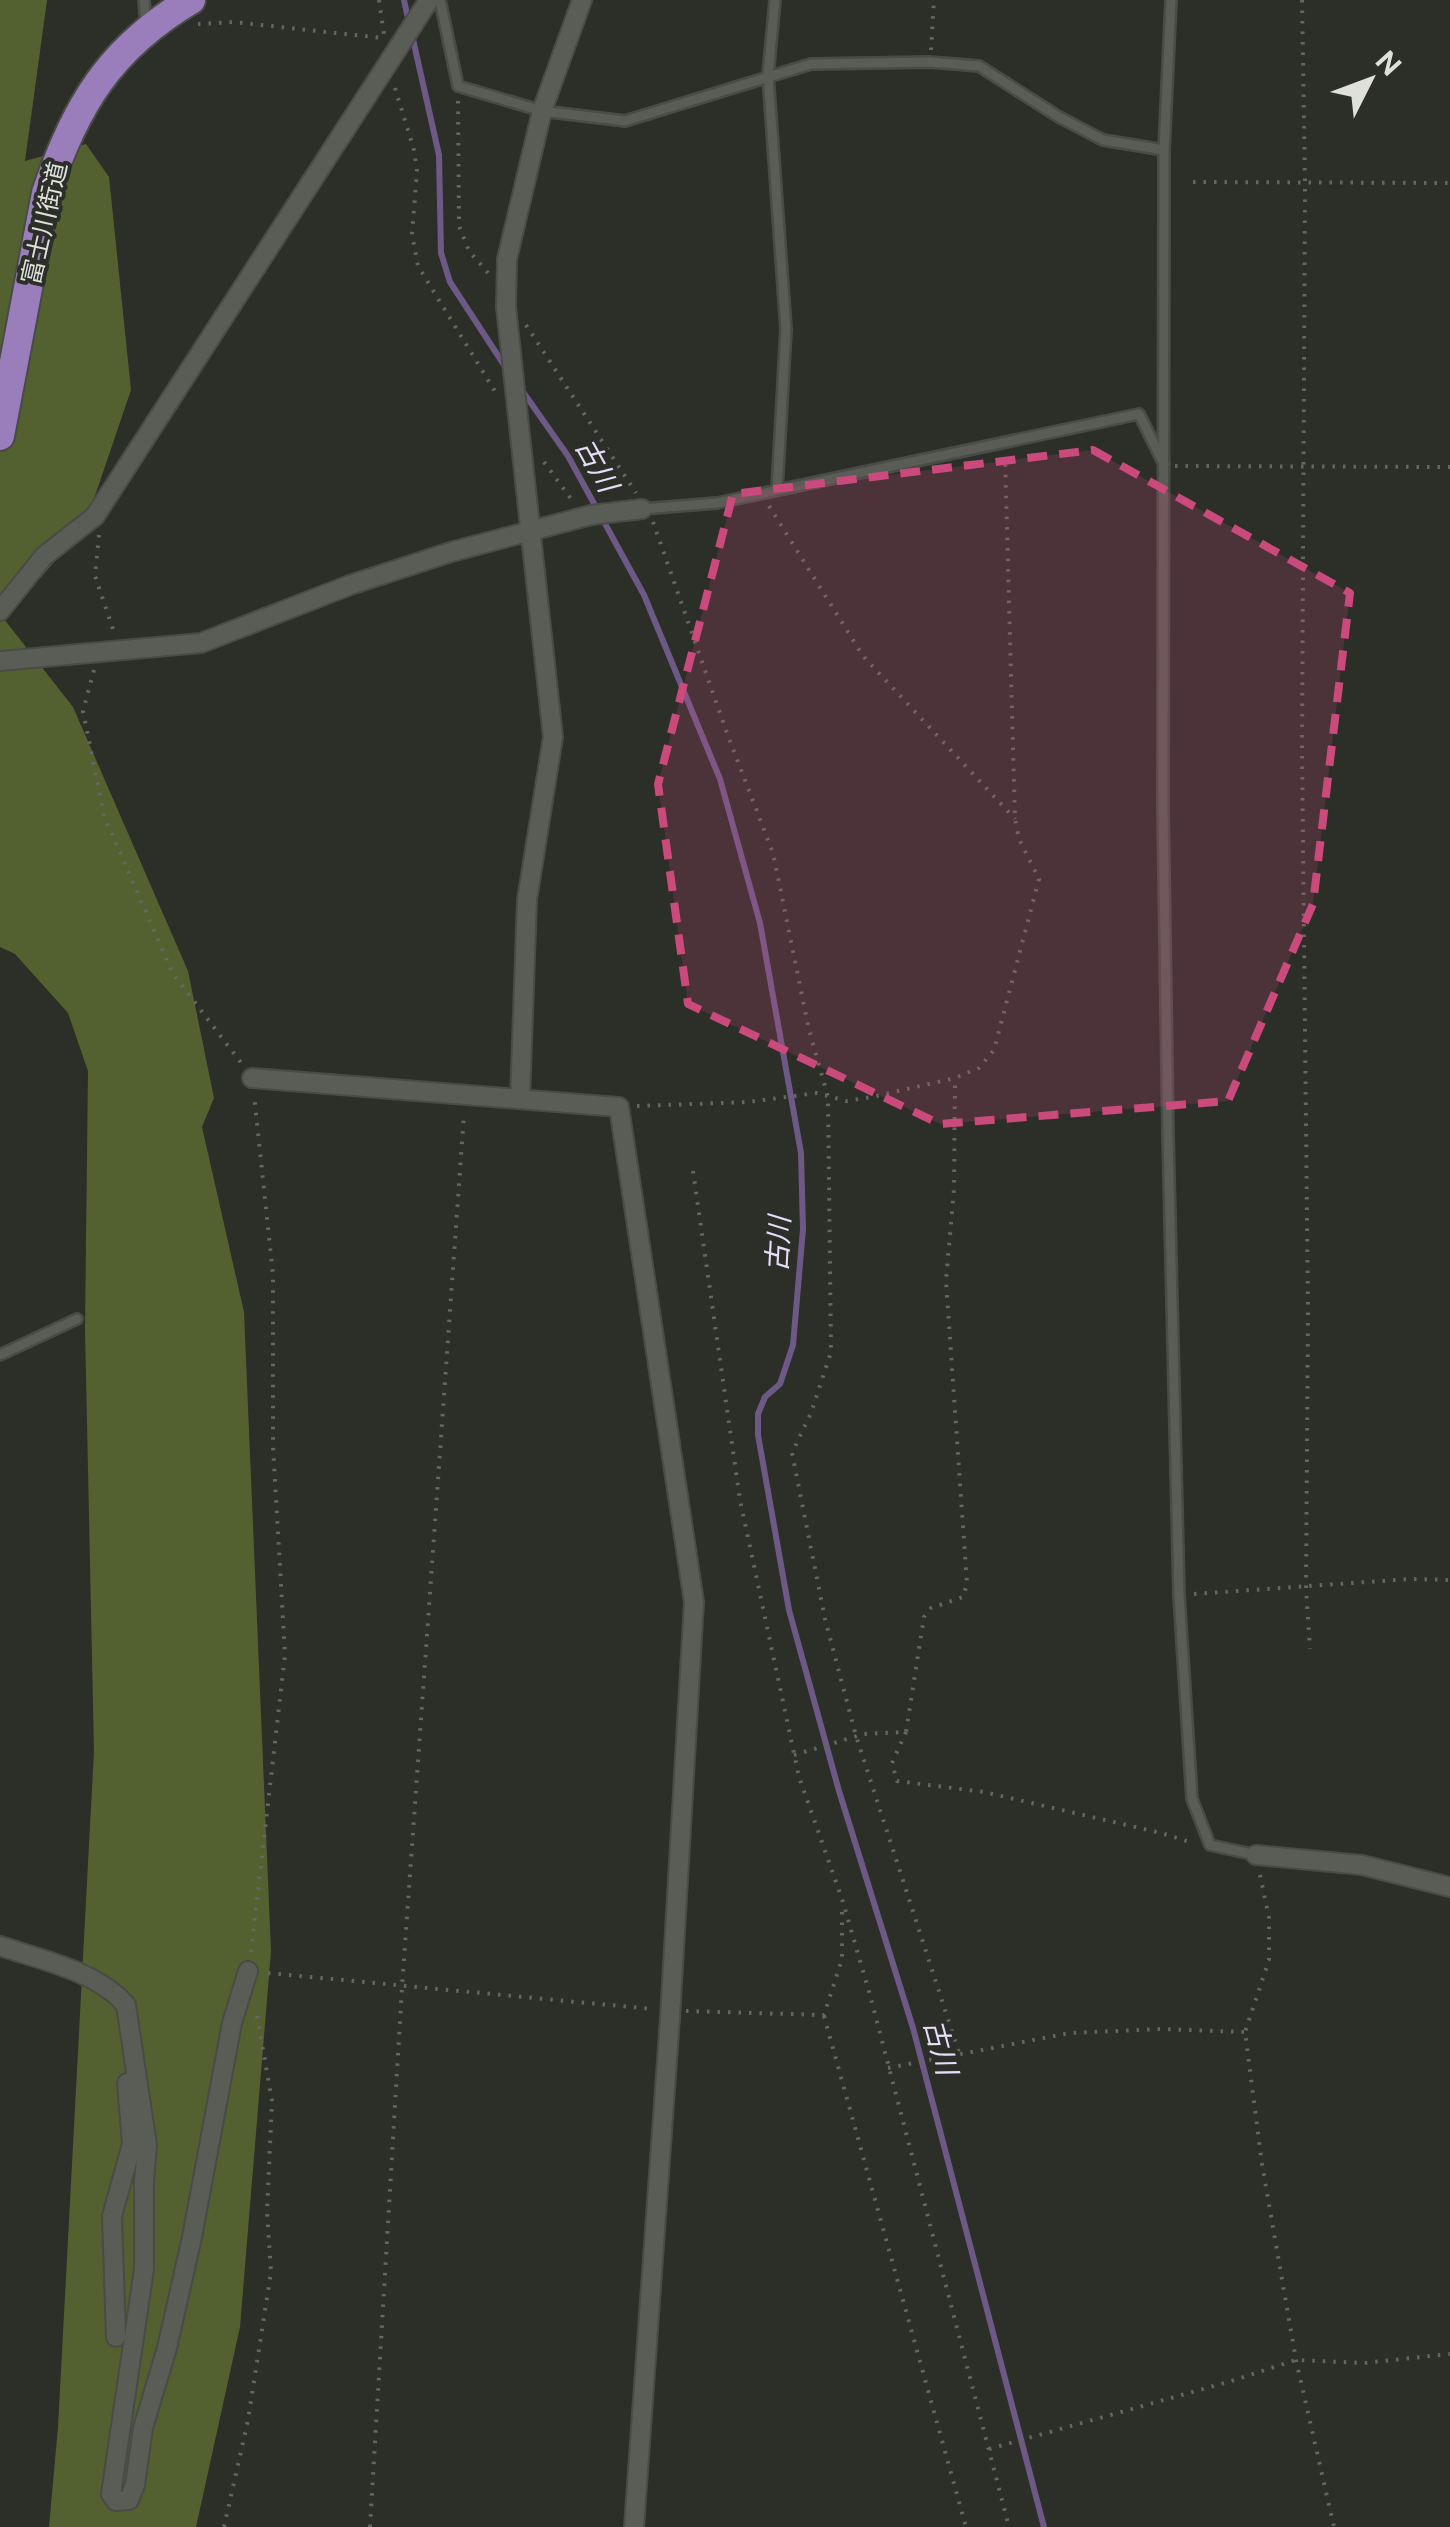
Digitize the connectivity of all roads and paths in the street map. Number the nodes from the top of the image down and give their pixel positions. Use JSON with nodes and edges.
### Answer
{"nodes":[{"id":1,"x":144,"y":0,"type":"edge"},
{"id":2,"x":379,"y":0,"type":"edge"},
{"id":3,"x":582,"y":0,"type":"edge"},
{"id":4,"x":775,"y":0,"type":"edge"},
{"id":5,"x":934,"y":0,"type":"edge"},
{"id":6,"x":1170,"y":0,"type":"edge"},
{"id":7,"x":1302,"y":0,"type":"edge"},
{"id":8,"x":432,"y":1,"type":"edge"},
{"id":9,"x":191,"y":13,"type":"edge"},
{"id":10,"x":146,"y":29,"type":"junction"},
{"id":11,"x":388,"y":51,"type":"junction"},
{"id":12,"x":930,"y":62,"type":"junction"},
{"id":13,"x":768,"y":75,"type":"junction"},
{"id":14,"x":458,"y":86,"type":"junction"},
{"id":15,"x":542,"y":111,"type":"junction"},
{"id":16,"x":1164,"y":150,"type":"junction"},
{"id":17,"x":1193,"y":182,"type":"dead end"},
{"id":18,"x":1450,"y":183,"type":"edge"},
{"id":19,"x":1304,"y":184,"type":"junction"},
{"id":20,"x":506,"y":301,"type":"junction"},
{"id":21,"x":527,"y":325,"type":"dead end"},
{"id":22,"x":496,"y":394,"type":"dead end"},
{"id":23,"x":519,"y":423,"type":"junction"},
{"id":24,"x":0,"y":436,"type":"edge"},
{"id":25,"x":1004,"y":442,"type":"junction"},
{"id":26,"x":1166,"y":466,"type":"junction"},
{"id":27,"x":1304,"y":467,"type":"junction"},
{"id":28,"x":1450,"y":467,"type":"edge"},
{"id":29,"x":777,"y":490,"type":"junction"},
{"id":30,"x":760,"y":494,"type":"junction"},
{"id":31,"x":645,"y":509,"type":"junction"},
{"id":32,"x":96,"y":516,"type":"junction"},
{"id":33,"x":587,"y":516,"type":"junction"},
{"id":34,"x":532,"y":529,"type":"junction"},
{"id":35,"x":0,"y":611,"type":"edge"},
{"id":36,"x":115,"y":650,"type":"junction"},
{"id":37,"x":0,"y":661,"type":"edge"},
{"id":38,"x":1015,"y":819,"type":"junction"},
{"id":39,"x":252,"y":1078,"type":"junction"},
{"id":40,"x":955,"y":1078,"type":"junction"},
{"id":41,"x":465,"y":1094,"type":"junction"},
{"id":42,"x":828,"y":1096,"type":"junction"},
{"id":43,"x":520,"y":1099,"type":"junction"},
{"id":44,"x":620,"y":1106,"type":"junction"},
{"id":45,"x":694,"y":1171,"type":"dead end"},
{"id":46,"x":77,"y":1318,"type":"dead end"},
{"id":47,"x":0,"y":1356,"type":"edge"},
{"id":48,"x":1450,"y":1580,"type":"edge"},
{"id":49,"x":1306,"y":1588,"type":"junction"},
{"id":50,"x":1179,"y":1595,"type":"junction"},
{"id":51,"x":1310,"y":1648,"type":"dead end"},
{"id":52,"x":906,"y":1732,"type":"junction"},
{"id":53,"x":856,"y":1736,"type":"junction"},
{"id":54,"x":794,"y":1755,"type":"junction"},
{"id":55,"x":1210,"y":1845,"type":"junction"},
{"id":56,"x":1256,"y":1855,"type":"junction"},
{"id":57,"x":1450,"y":1887,"type":"edge"},
{"id":58,"x":842,"y":1900,"type":"junction"},
{"id":59,"x":0,"y":1946,"type":"edge"},
{"id":60,"x":248,"y":1971,"type":"junction"},
{"id":61,"x":402,"y":1987,"type":"junction"},
{"id":62,"x":255,"y":2008,"type":"dead end"},
{"id":63,"x":670,"y":2010,"type":"junction"},
{"id":64,"x":824,"y":2015,"type":"junction"},
{"id":65,"x":128,"y":2028,"type":"junction"},
{"id":66,"x":1245,"y":2032,"type":"junction"},
{"id":67,"x":959,"y":2053,"type":"junction"},
{"id":68,"x":887,"y":2068,"type":"junction"},
{"id":69,"x":116,"y":2337,"type":"dead end"},
{"id":70,"x":1450,"y":2354,"type":"edge"},
{"id":71,"x":1296,"y":2360,"type":"junction"},
{"id":72,"x":989,"y":2449,"type":"junction"},
{"id":73,"x":224,"y":2527,"type":"edge"},
{"id":74,"x":370,"y":2527,"type":"edge"},
{"id":75,"x":634,"y":2527,"type":"edge"},
{"id":76,"x":966,"y":2527,"type":"edge"},
{"id":77,"x":1009,"y":2527,"type":"edge"},
{"id":78,"x":1334,"y":2527,"type":"edge"}],
"edges":[{"from":1,"to":10,"type":"lane"},
{"from":2,"to":11,"type":"path"},
{"from":3,"to":15,"type":"street"},
{"from":4,"to":13,"type":"lane"},
{"from":5,"to":12,"type":"path"},
{"from":6,"to":16,"type":"lane"},
{"from":7,"to":19,"type":"path"},
{"from":8,"to":11,"type":"street"},
{"from":8,"to":14,"type":"lane"},
{"from":9,"to":10,"type":"main road","name":"富士川街道"},
{"from":9,"to":11,"type":"path"},
{"from":10,"to":24,"type":"main road","name":"富士川街道"},
{"from":11,"to":22,"type":"path"},
{"from":11,"to":32,"type":"street"},
{"from":12,"to":13,"type":"lane"},
{"from":12,"to":16,"type":"lane"},
{"from":13,"to":15,"type":"lane"},
{"from":13,"to":29,"type":"lane"},
{"from":14,"to":15,"type":"lane"},
{"from":14,"to":20,"type":"path"},
{"from":15,"to":20,"type":"street"},
{"from":16,"to":26,"type":"lane"},
{"from":17,"to":19,"type":"path"},
{"from":18,"to":19,"type":"path"},
{"from":19,"to":27,"type":"path"},
{"from":20,"to":23,"type":"street"},
{"from":21,"to":31,"type":"path"},
{"from":23,"to":33,"type":"path"},
{"from":23,"to":34,"type":"street"},
{"from":25,"to":26,"type":"lane"},
{"from":25,"to":29,"type":"lane"},
{"from":25,"to":38,"type":"path"},
{"from":26,"to":27,"type":"path"},
{"from":26,"to":50,"type":"lane"},
{"from":27,"to":28,"type":"path"},
{"from":27,"to":49,"type":"path"},
{"from":29,"to":30,"type":"lane"},
{"from":30,"to":31,"type":"lane"},
{"from":30,"to":38,"type":"path"},
{"from":31,"to":33,"type":"street"},
{"from":31,"to":42,"type":"path"},
{"from":32,"to":35,"type":"street"},
{"from":32,"to":36,"type":"path"},
{"from":33,"to":34,"type":"street"},
{"from":34,"to":36,"type":"street"},
{"from":34,"to":43,"type":"street"},
{"from":36,"to":37,"type":"street"},
{"from":36,"to":39,"type":"path"},
{"from":38,"to":40,"type":"path"},
{"from":39,"to":41,"type":"street"},
{"from":39,"to":60,"type":"path"},
{"from":40,"to":42,"type":"path"},
{"from":40,"to":52,"type":"path"},
{"from":41,"to":43,"type":"street"},
{"from":41,"to":61,"type":"path"},
{"from":42,"to":44,"type":"path"},
{"from":42,"to":53,"type":"path"},
{"from":43,"to":44,"type":"street"},
{"from":44,"to":63,"type":"street"},
{"from":45,"to":54,"type":"path"},
{"from":46,"to":47,"type":"lane"},
{"from":48,"to":49,"type":"path"},
{"from":49,"to":50,"type":"path"},
{"from":49,"to":51,"type":"path"},
{"from":50,"to":55,"type":"lane"},
{"from":52,"to":53,"type":"path"},
{"from":52,"to":55,"type":"path"},
{"from":53,"to":54,"type":"path"},
{"from":53,"to":67,"type":"path"},
{"from":54,"to":58,"type":"path"},
{"from":55,"to":56,"type":"lane"},
{"from":56,"to":57,"type":"street"},
{"from":56,"to":66,"type":"path"},
{"from":58,"to":64,"type":"path"},
{"from":58,"to":68,"type":"path"},
{"from":59,"to":65,"type":"street"},
{"from":60,"to":61,"type":"path"},
{"from":60,"to":65,"type":"street"},
{"from":61,"to":63,"type":"path"},
{"from":61,"to":74,"type":"path"},
{"from":62,"to":73,"type":"path"},
{"from":63,"to":64,"type":"path"},
{"from":63,"to":75,"type":"street"},
{"from":64,"to":76,"type":"path"},
{"from":65,"to":69,"type":"street"},
{"from":66,"to":67,"type":"path"},
{"from":66,"to":71,"type":"path"},
{"from":67,"to":68,"type":"path"},
{"from":68,"to":72,"type":"path"},
{"from":70,"to":71,"type":"path"},
{"from":71,"to":72,"type":"path"},
{"from":71,"to":78,"type":"path"},
{"from":72,"to":77,"type":"path"}]}
